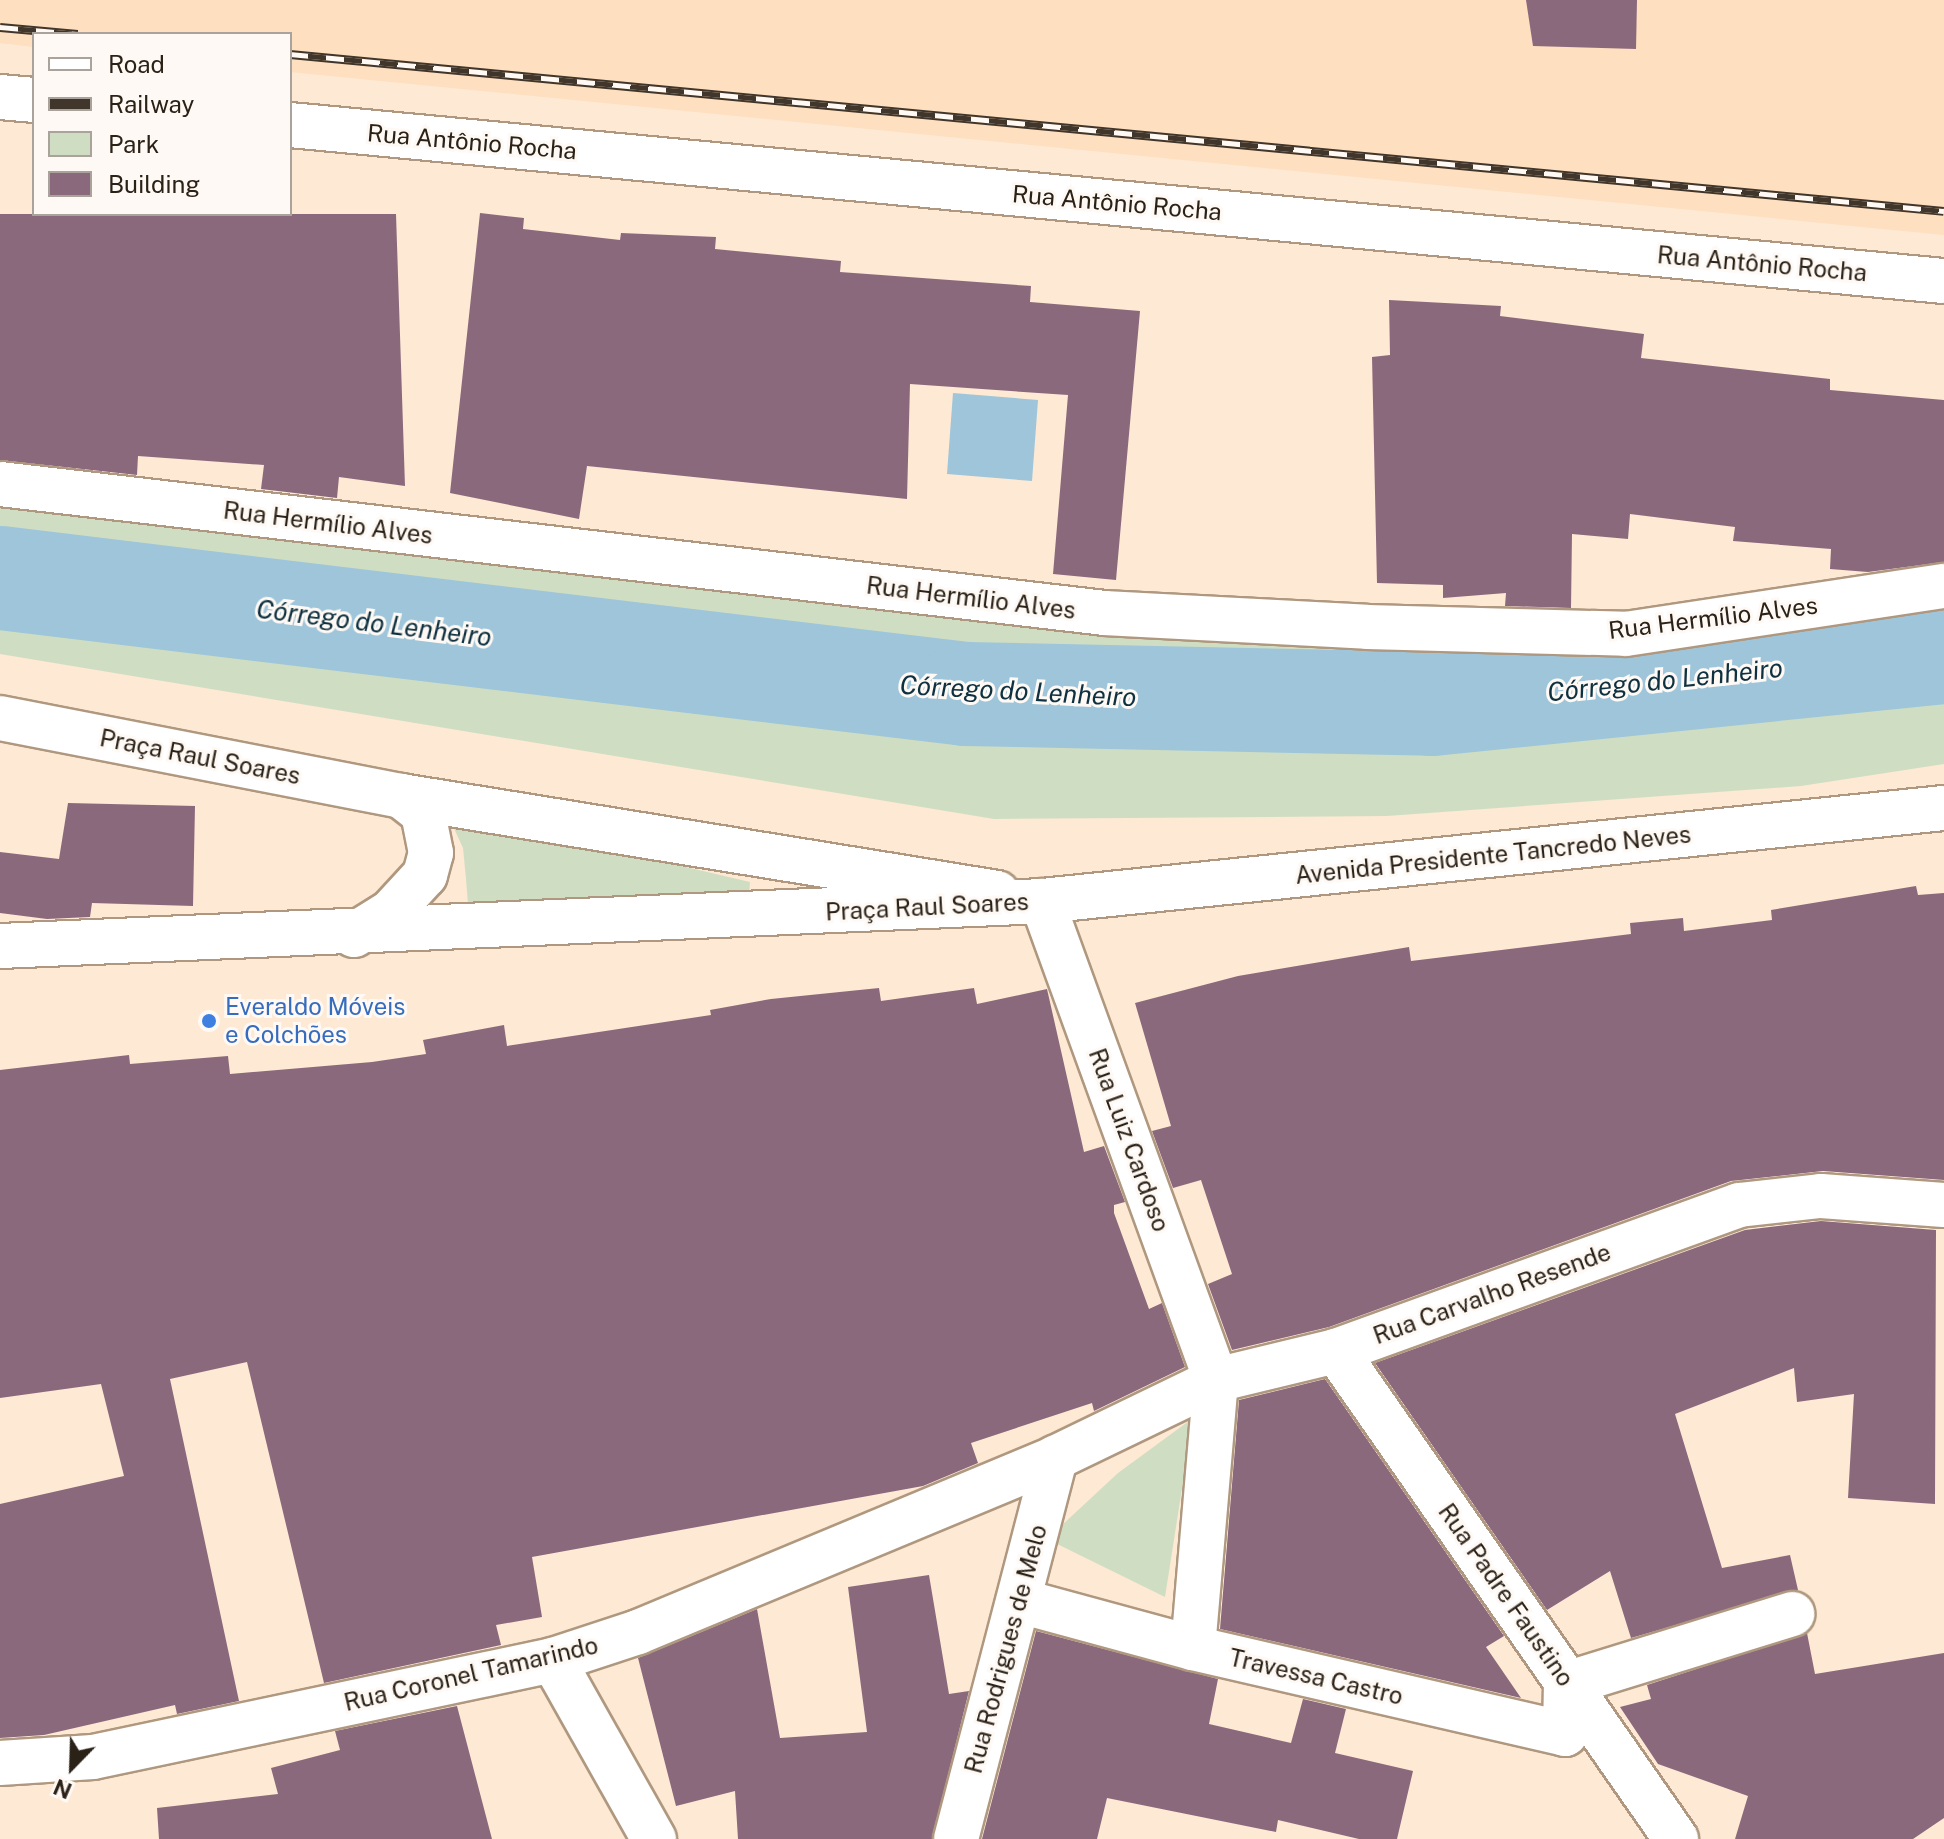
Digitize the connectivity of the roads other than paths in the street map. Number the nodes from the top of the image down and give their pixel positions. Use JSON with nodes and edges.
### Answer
{"nodes":[{"id":1,"x":0,"y":97,"type":"edge"},
{"id":2,"x":32,"y":100,"type":"edge"},
{"id":3,"x":292,"y":125,"type":"edge"},
{"id":4,"x":1944,"y":281,"type":"edge"},
{"id":5,"x":0,"y":484,"type":"edge"},
{"id":6,"x":1944,"y":586,"type":"edge"},
{"id":7,"x":0,"y":718,"type":"edge"},
{"id":8,"x":401,"y":796,"type":"junction"},
{"id":9,"x":1944,"y":808,"type":"edge"},
{"id":10,"x":1042,"y":901,"type":"junction"},
{"id":11,"x":354,"y":935,"type":"junction"},
{"id":12,"x":0,"y":946,"type":"edge"},
{"id":13,"x":1944,"y":1205,"type":"edge"},
{"id":14,"x":1336,"y":1351,"type":"junction"},
{"id":15,"x":1216,"y":1380,"type":"junction"},
{"id":16,"x":1055,"y":1458,"type":"junction"},
{"id":17,"x":1020,"y":1601,"type":"junction"},
{"id":18,"x":1792,"y":1614,"type":"dead end"},
{"id":19,"x":1193,"y":1648,"type":"junction"},
{"id":20,"x":553,"y":1660,"type":"junction"},
{"id":21,"x":1566,"y":1684,"type":"junction"},
{"id":22,"x":0,"y":1763,"type":"edge"},
{"id":23,"x":654,"y":1839,"type":"edge"},
{"id":24,"x":956,"y":1839,"type":"edge"},
{"id":25,"x":1676,"y":1839,"type":"edge"}],
"edges":[{"from":1,"to":2,"type":"main road"},
{"from":3,"to":4,"type":"main road","name":"Rua Antônio Rocha"},
{"from":5,"to":6,"type":"main road","name":"Rua Hermílio Alves"},
{"from":7,"to":8,"type":"main road","name":"Praça Raul Soares"},
{"from":8,"to":10,"type":"main road","name":"Praça Raul Soares"},
{"from":8,"to":11,"type":"main road"},
{"from":9,"to":10,"type":"main road","name":"Avenida Presidente Tancredo Neves"},
{"from":10,"to":11,"type":"main road","name":"Praça Raul Soares"},
{"from":10,"to":15,"type":"main road","name":"Rua Luiz Cardoso"},
{"from":11,"to":12,"type":"main road","name":"Praça Raul Soares"},
{"from":13,"to":14,"type":"main road","name":"Rua Carvalho Resende"},
{"from":14,"to":15,"type":"main road","name":"Rua Carvalho Resende"},
{"from":14,"to":21,"type":"main road","name":"Rua Padre Faustino"},
{"from":15,"to":16,"type":"main road","name":"Rua Carvalho Resende"},
{"from":15,"to":19,"type":"main road"},
{"from":16,"to":17,"type":"main road","name":"Rua Rodrigues de Melo"},
{"from":16,"to":20,"type":"main road","name":"Rua Coronel Tamarindo"},
{"from":17,"to":19,"type":"main road","name":"Travessa Castro"},
{"from":17,"to":24,"type":"main road","name":"Rua Rodrigues de Melo"},
{"from":18,"to":21,"type":"main road"},
{"from":19,"to":21,"type":"main road","name":"Travessa Castro"},
{"from":20,"to":22,"type":"main road","name":"Rua Coronel Tamarindo"},
{"from":20,"to":23,"type":"main road"},
{"from":21,"to":25,"type":"main road","name":"Rua Padre Faustino"}]}
